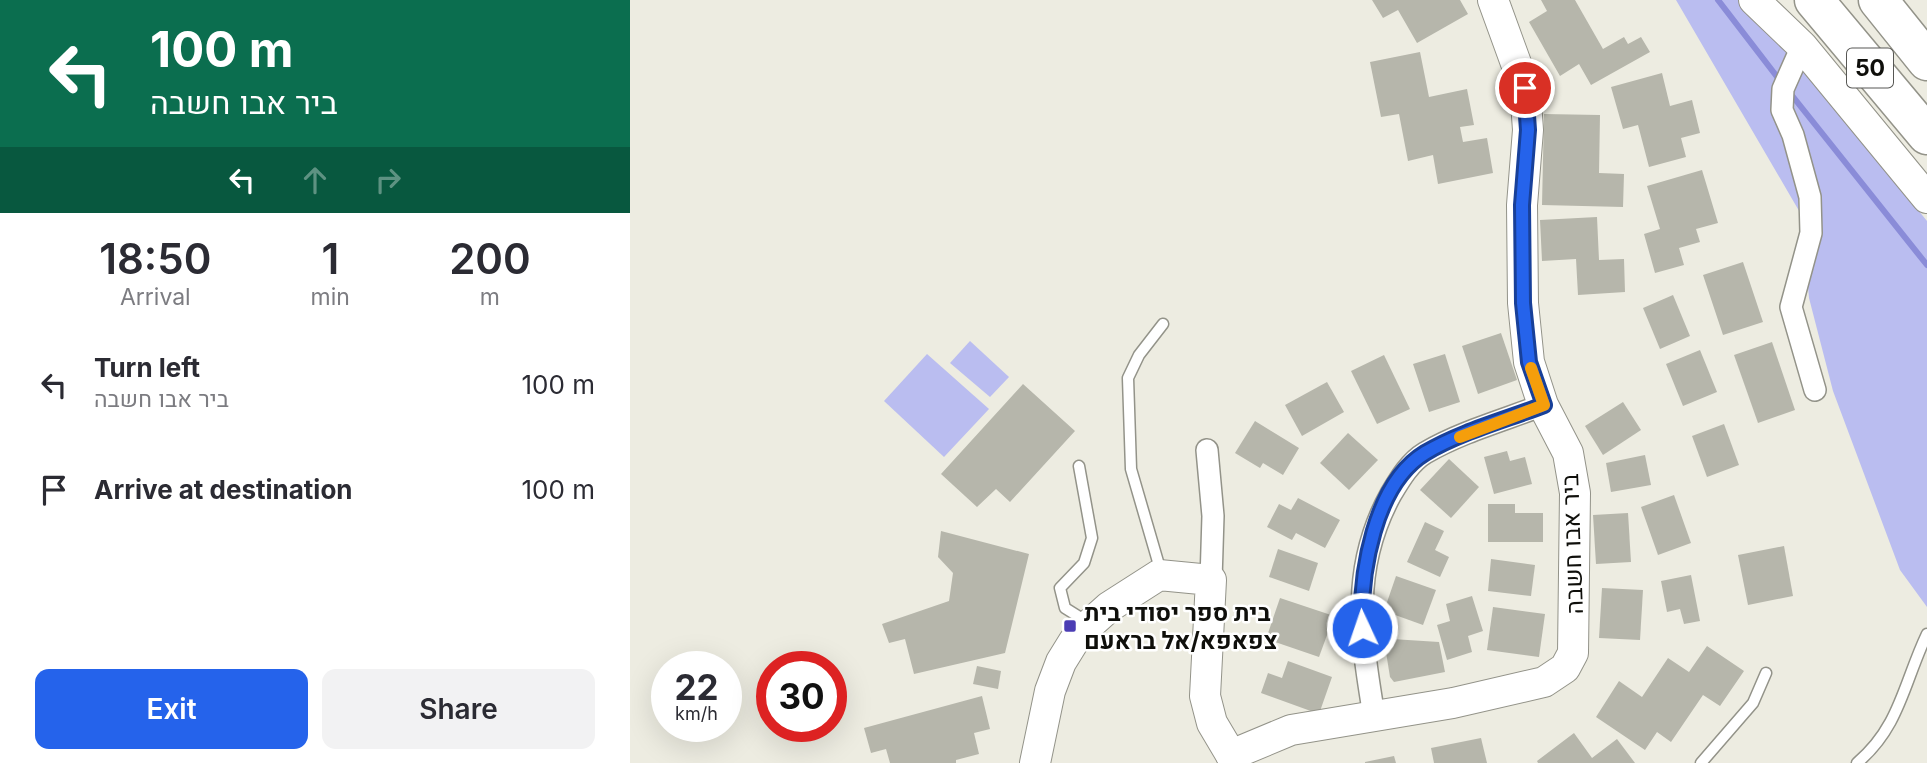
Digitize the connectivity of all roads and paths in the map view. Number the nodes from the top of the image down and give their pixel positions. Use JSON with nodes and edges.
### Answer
{"nodes":[{"id":1,"x":1493,"y":0,"type":"edge"},
{"id":2,"x":1754,"y":0,"type":"edge"},
{"id":3,"x":1814,"y":0,"type":"edge"},
{"id":4,"x":1878,"y":0,"type":"edge"},
{"id":5,"x":1802,"y":46,"type":"junction"},
{"id":6,"x":1927,"y":61,"type":"edge"},
{"id":7,"x":1927,"y":135,"type":"edge"},
{"id":8,"x":1927,"y":198,"type":"edge"},
{"id":9,"x":1163,"y":324,"type":"dead end"},
{"id":10,"x":1815,"y":390,"type":"dead end"},
{"id":11,"x":1544,"y":405,"type":"junction"},
{"id":12,"x":1207,"y":450,"type":"dead end"},
{"id":13,"x":1079,"y":466,"type":"dead end"},
{"id":14,"x":1161,"y":575,"type":"junction"},
{"id":15,"x":1211,"y":580,"type":"junction"},
{"id":16,"x":1090,"y":624,"type":"junction"},
{"id":17,"x":1927,"y":634,"type":"edge"},
{"id":18,"x":1766,"y":673,"type":"dead end"},
{"id":19,"x":1374,"y":716,"type":"junction"},
{"id":20,"x":1230,"y":759,"type":"edge"},
{"id":21,"x":1035,"y":763,"type":"edge"},
{"id":22,"x":1701,"y":763,"type":"edge"},
{"id":23,"x":1857,"y":763,"type":"edge"}],
"edges":[{"from":1,"to":11,"type":"street","name":"ביר אבו חשבה"},
{"from":2,"to":5,"type":"street"},
{"from":3,"to":7,"type":"highway","number":"50"},
{"from":4,"to":6,"type":"highway","number":"50"},
{"from":5,"to":8,"type":"street"},
{"from":5,"to":10,"type":"street"},
{"from":9,"to":14,"type":"lane"},
{"from":11,"to":19,"type":"street"},
{"from":11,"to":19,"type":"street","name":"ביר אבו חשבה"},
{"from":12,"to":15,"type":"street"},
{"from":13,"to":16,"type":"lane"},
{"from":14,"to":15,"type":"street"},
{"from":14,"to":16,"type":"street"},
{"from":15,"to":20,"type":"street"},
{"from":16,"to":21,"type":"street"},
{"from":17,"to":23,"type":"lane"},
{"from":18,"to":22,"type":"lane"},
{"from":19,"to":20,"type":"street","name":"ביר אבו חשבה"}]}
